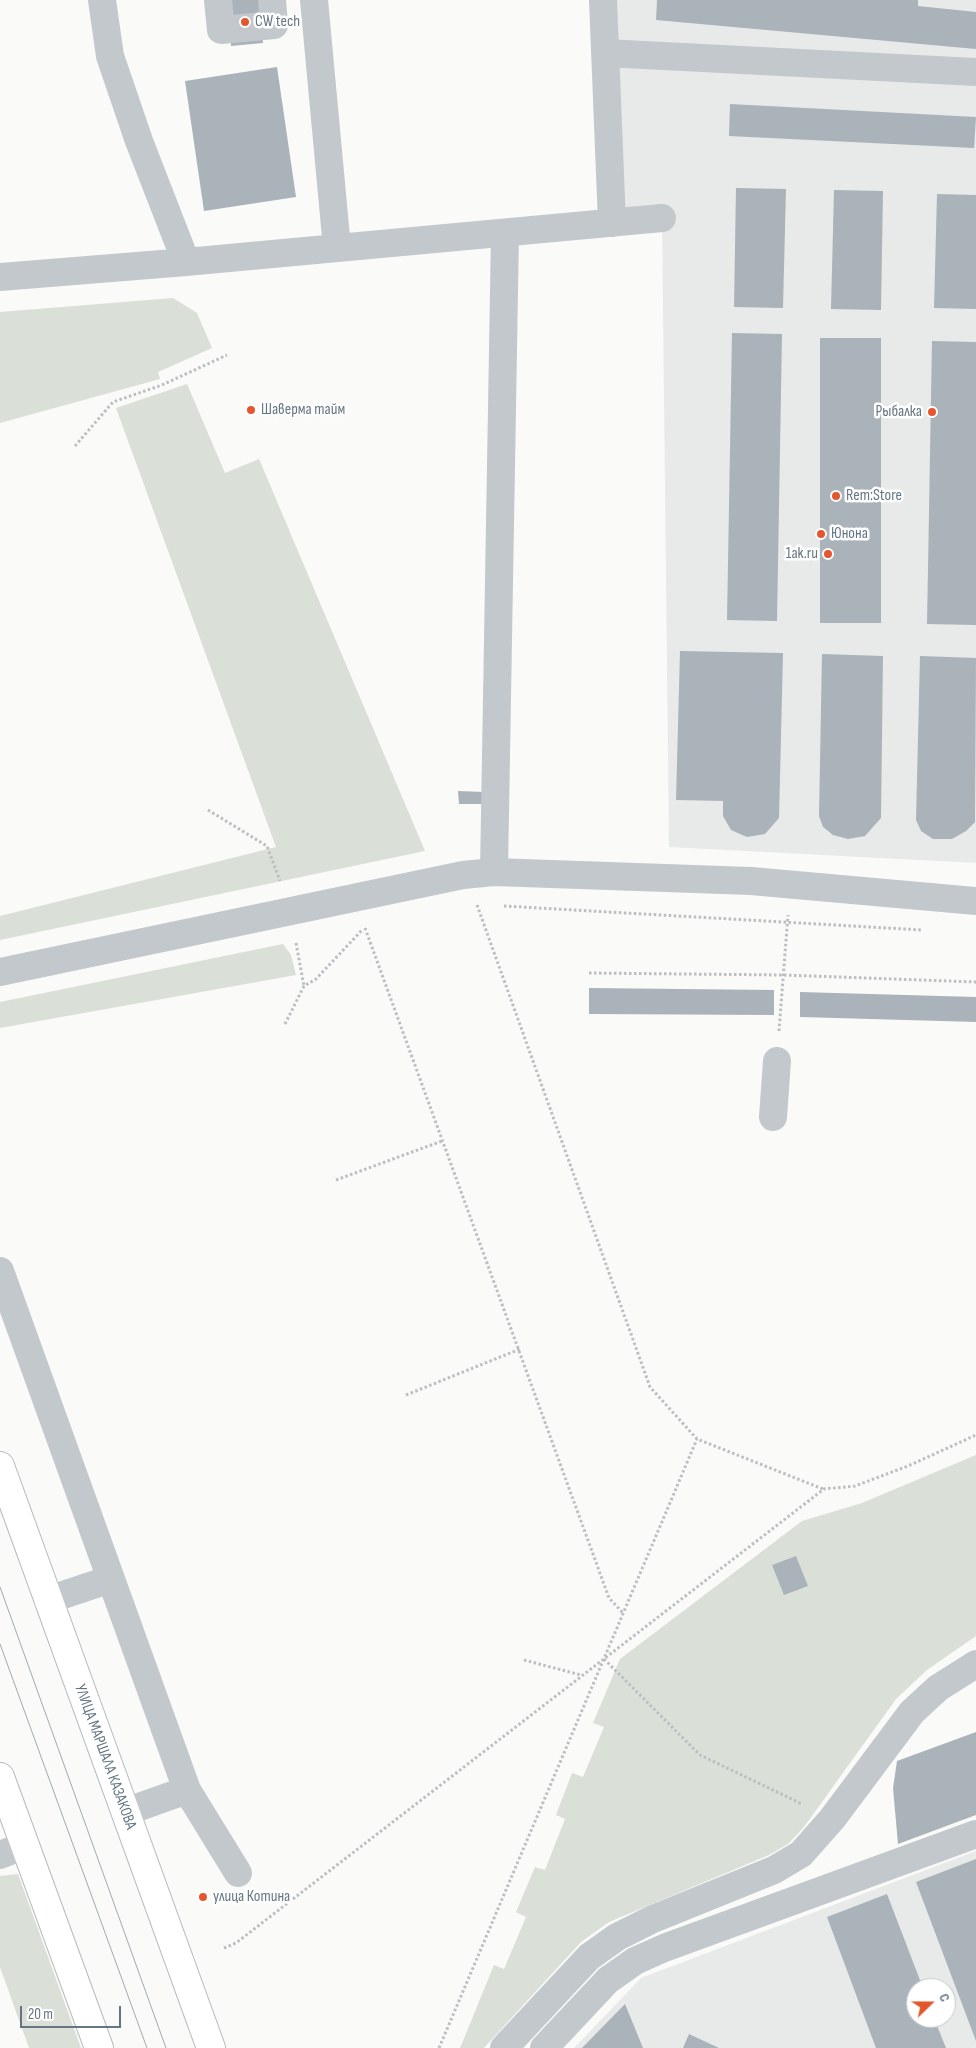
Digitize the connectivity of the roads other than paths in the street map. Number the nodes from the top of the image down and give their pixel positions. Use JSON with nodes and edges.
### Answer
{"nodes":[{"id":1,"x":102,"y":0,"type":"edge"},
{"id":2,"x":218,"y":0,"type":"edge"},
{"id":3,"x":272,"y":0,"type":"edge"},
{"id":4,"x":314,"y":0,"type":"edge"},
{"id":5,"x":603,"y":0,"type":"edge"},
{"id":6,"x":605,"y":53,"type":"junction"},
{"id":7,"x":976,"y":72,"type":"edge"},
{"id":8,"x":662,"y":218,"type":"dead end"},
{"id":9,"x":612,"y":223,"type":"junction"},
{"id":10,"x":505,"y":233,"type":"junction"},
{"id":11,"x":337,"y":248,"type":"junction"},
{"id":12,"x":186,"y":262,"type":"junction"},
{"id":13,"x":0,"y":277,"type":"edge"},
{"id":14,"x":494,"y":872,"type":"junction"},
{"id":15,"x":976,"y":901,"type":"edge"},
{"id":16,"x":0,"y":972,"type":"edge"},
{"id":17,"x":777,"y":1061,"type":"dead end"},
{"id":18,"x":773,"y":1117,"type":"dead end"},
{"id":19,"x":0,"y":1271,"type":"edge"},
{"id":20,"x":6,"y":1308,"type":"edge"},
{"id":21,"x":0,"y":1466,"type":"edge"},
{"id":22,"x":111,"y":1579,"type":"junction"},
{"id":23,"x":48,"y":1600,"type":"junction"},
{"id":24,"x":976,"y":1664,"type":"edge"},
{"id":25,"x":0,"y":1777,"type":"edge"},
{"id":26,"x":187,"y":1790,"type":"junction"},
{"id":27,"x":125,"y":1812,"type":"junction"},
{"id":28,"x":976,"y":1834,"type":"edge"},
{"id":29,"x":12,"y":1850,"type":"edge"},
{"id":30,"x":238,"y":1873,"type":"dead end"},
{"id":31,"x":99,"y":2048,"type":"edge"},
{"id":32,"x":211,"y":2048,"type":"edge"},
{"id":33,"x":504,"y":2048,"type":"edge"},
{"id":34,"x":544,"y":2048,"type":"edge"}],
"edges":[{"from":1,"to":12,"type":"street"},
{"from":2,"to":3,"type":"street"},
{"from":4,"to":11,"type":"street"},
{"from":5,"to":6,"type":"street"},
{"from":6,"to":7,"type":"street"},
{"from":6,"to":9,"type":"street"},
{"from":8,"to":9,"type":"street"},
{"from":9,"to":10,"type":"street"},
{"from":10,"to":11,"type":"street"},
{"from":10,"to":14,"type":"street"},
{"from":11,"to":12,"type":"street"},
{"from":12,"to":13,"type":"street"},
{"from":14,"to":15,"type":"street"},
{"from":14,"to":16,"type":"street"},
{"from":17,"to":18,"type":"street"},
{"from":19,"to":20,"type":"street"},
{"from":20,"to":22,"type":"street"},
{"from":21,"to":23,"type":"main road","name":"УЛИЦА МАРШАЛА КАЗАКОВА"},
{"from":22,"to":23,"type":"street"},
{"from":22,"to":26,"type":"street"},
{"from":23,"to":27,"type":"main road","name":"УЛИЦА МАРШАЛА КАЗАКОВА"},
{"from":24,"to":33,"type":"street"},
{"from":25,"to":29,"type":"main road"},
{"from":26,"to":27,"type":"street"},
{"from":26,"to":30,"type":"street"},
{"from":27,"to":32,"type":"main road","name":"УЛИЦА МАРШАЛА КАЗАКОВА"},
{"from":28,"to":34,"type":"street"},
{"from":29,"to":31,"type":"main road"}]}
